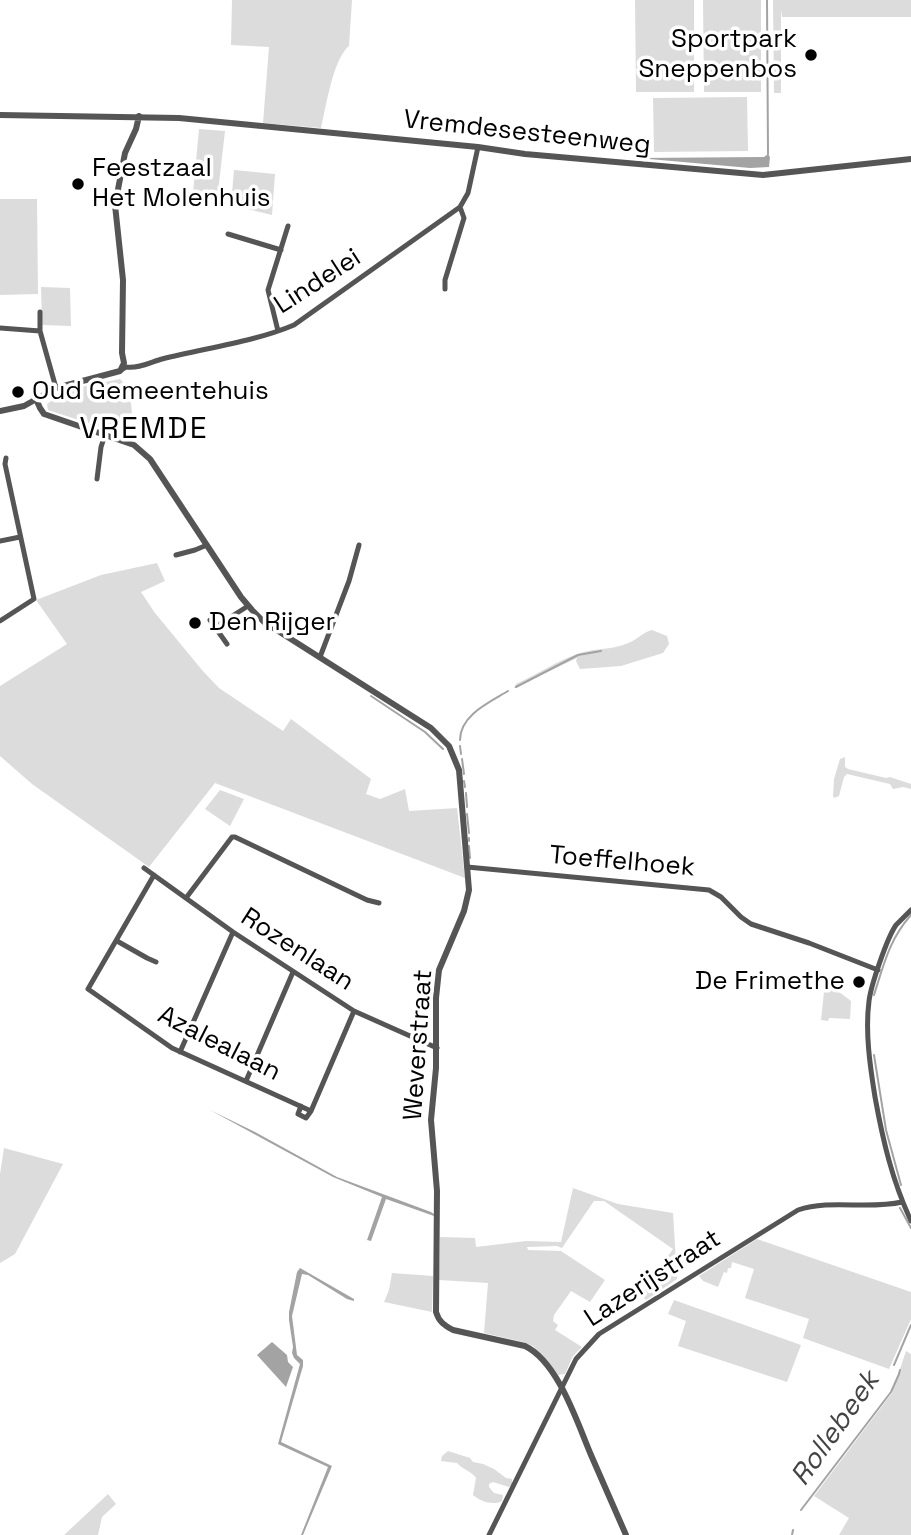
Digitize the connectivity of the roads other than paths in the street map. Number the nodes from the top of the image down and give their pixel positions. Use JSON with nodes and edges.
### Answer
{"nodes":[{"id":1,"x":0,"y":115,"type":"edge"},
{"id":2,"x":139,"y":116,"type":"junction"},
{"id":3,"x":478,"y":147,"type":"junction"},
{"id":4,"x":911,"y":159,"type":"edge"},
{"id":5,"x":460,"y":207,"type":"junction"},
{"id":6,"x":288,"y":226,"type":"dead end"},
{"id":7,"x":228,"y":234,"type":"dead end"},
{"id":8,"x":281,"y":250,"type":"junction"},
{"id":9,"x":444,"y":289,"type":"dead end"},
{"id":10,"x":40,"y":312,"type":"dead end"},
{"id":11,"x":0,"y":328,"type":"edge"},
{"id":12,"x":40,"y":331,"type":"junction"},
{"id":13,"x":278,"y":331,"type":"junction"},
{"id":14,"x":120,"y":371,"type":"junction"},
{"id":15,"x":56,"y":388,"type":"junction"},
{"id":16,"x":36,"y":399,"type":"junction"},
{"id":17,"x":0,"y":411,"type":"edge"},
{"id":18,"x":106,"y":435,"type":"junction"},
{"id":19,"x":6,"y":458,"type":"dead end"},
{"id":20,"x":97,"y":479,"type":"dead end"},
{"id":21,"x":20,"y":537,"type":"junction"},
{"id":22,"x":0,"y":541,"type":"edge"},
{"id":23,"x":207,"y":545,"type":"junction"},
{"id":24,"x":359,"y":545,"type":"dead end"},
{"id":25,"x":176,"y":555,"type":"dead end"},
{"id":26,"x":248,"y":606,"type":"junction"},
{"id":27,"x":210,"y":620,"type":"dead end"},
{"id":28,"x":0,"y":621,"type":"edge"},
{"id":29,"x":215,"y":627,"type":"junction"},
{"id":30,"x":227,"y":644,"type":"dead end"},
{"id":31,"x":320,"y":657,"type":"junction"},
{"id":32,"x":467,"y":867,"type":"junction"},
{"id":33,"x":144,"y":868,"type":"dead end"},
{"id":34,"x":155,"y":875,"type":"junction"},
{"id":35,"x":186,"y":898,"type":"junction"},
{"id":36,"x":379,"y":903,"type":"dead end"},
{"id":37,"x":911,"y":910,"type":"edge"},
{"id":38,"x":233,"y":932,"type":"junction"},
{"id":39,"x":117,"y":941,"type":"junction"},
{"id":40,"x":156,"y":962,"type":"dead end"},
{"id":41,"x":878,"y":970,"type":"junction"},
{"id":42,"x":293,"y":972,"type":"junction"},
{"id":43,"x":354,"y":1011,"type":"junction"},
{"id":44,"x":437,"y":1048,"type":"junction"},
{"id":45,"x":180,"y":1052,"type":"junction"},
{"id":46,"x":246,"y":1082,"type":"junction"},
{"id":47,"x":902,"y":1202,"type":"junction"},
{"id":48,"x":911,"y":1221,"type":"edge"},
{"id":49,"x":562,"y":1387,"type":"junction"},
{"id":50,"x":489,"y":1535,"type":"edge"},
{"id":51,"x":626,"y":1535,"type":"edge"}],
"edges":[{"from":1,"to":2,"type":"street","name":"Vremdesesteenweg"},
{"from":2,"to":3,"type":"street","name":"Vremdesesteenweg"},
{"from":2,"to":14,"type":"street"},
{"from":3,"to":4,"type":"street","name":"Vremdesesteenweg"},
{"from":3,"to":5,"type":"street"},
{"from":5,"to":9,"type":"street"},
{"from":5,"to":13,"type":"street","name":"Lindelei"},
{"from":6,"to":8,"type":"street"},
{"from":7,"to":8,"type":"street"},
{"from":8,"to":13,"type":"street"},
{"from":10,"to":12,"type":"street"},
{"from":11,"to":12,"type":"street"},
{"from":12,"to":15,"type":"street"},
{"from":13,"to":14,"type":"street","name":"Lindelei"},
{"from":14,"to":15,"type":"street"},
{"from":15,"to":16,"type":"street"},
{"from":16,"to":17,"type":"street"},
{"from":16,"to":18,"type":"street"},
{"from":18,"to":20,"type":"street"},
{"from":18,"to":23,"type":"street","name":"Weverstraat"},
{"from":19,"to":21,"type":"street"},
{"from":21,"to":22,"type":"street"},
{"from":21,"to":28,"type":"street"},
{"from":23,"to":25,"type":"street"},
{"from":23,"to":26,"type":"street","name":"Weverstraat"},
{"from":24,"to":31,"type":"street"},
{"from":26,"to":29,"type":"street"},
{"from":26,"to":31,"type":"street","name":"Weverstraat"},
{"from":27,"to":29,"type":"street"},
{"from":29,"to":30,"type":"street"},
{"from":31,"to":32,"type":"street","name":"Weverstraat"},
{"from":32,"to":41,"type":"street","name":"Toeffelhoek"},
{"from":32,"to":44,"type":"street","name":"Weverstraat"},
{"from":33,"to":34,"type":"street","name":"Rozenlaan"},
{"from":34,"to":35,"type":"street","name":"Rozenlaan"},
{"from":34,"to":39,"type":"street"},
{"from":35,"to":36,"type":"street"},
{"from":35,"to":38,"type":"street","name":"Rozenlaan"},
{"from":37,"to":41,"type":"street"},
{"from":38,"to":42,"type":"street","name":"Rozenlaan"},
{"from":38,"to":45,"type":"street"},
{"from":39,"to":40,"type":"street"},
{"from":39,"to":45,"type":"street","name":"Azalealaan"},
{"from":41,"to":47,"type":"street"},
{"from":42,"to":43,"type":"street","name":"Rozenlaan"},
{"from":42,"to":46,"type":"street"},
{"from":43,"to":44,"type":"street","name":"Rozenlaan"},
{"from":43,"to":46,"type":"street","name":"Azalealaan"},
{"from":44,"to":49,"type":"street","name":"Weverstraat"},
{"from":45,"to":46,"type":"street","name":"Azalealaan"},
{"from":47,"to":48,"type":"street"},
{"from":47,"to":49,"type":"street","name":"Lazerijstraat"},
{"from":49,"to":50,"type":"street","name":"Lazerijstraat"},
{"from":49,"to":51,"type":"street","name":"Weverstraat"}]}
